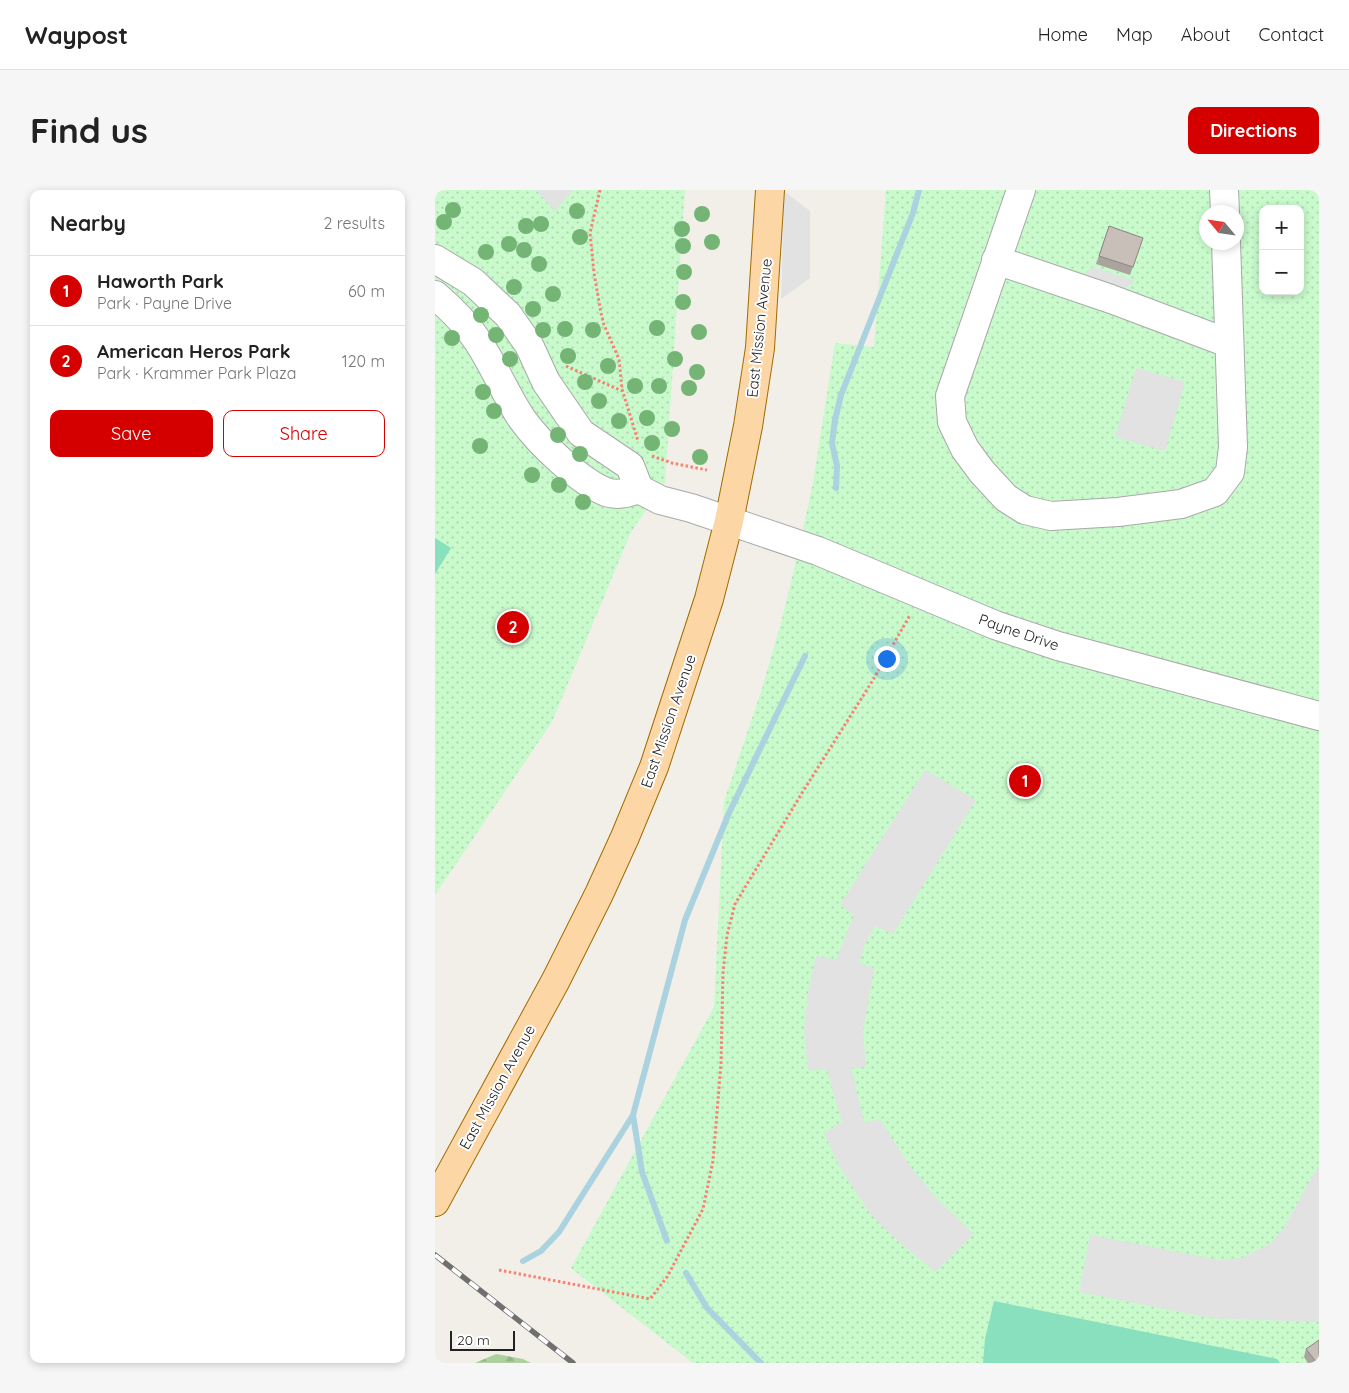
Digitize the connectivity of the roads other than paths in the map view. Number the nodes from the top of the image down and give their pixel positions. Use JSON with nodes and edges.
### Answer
{"nodes":[{"id":1,"x":1021,"y":190,"type":"edge"},
{"id":2,"x":1224,"y":190,"type":"edge"},
{"id":3,"x":769,"y":193,"type":"edge"},
{"id":4,"x":1225,"y":205,"type":"edge"},
{"id":5,"x":1226,"y":250,"type":"edge"},
{"id":6,"x":435,"y":259,"type":"edge"},
{"id":7,"x":996,"y":260,"type":"junction"},
{"id":8,"x":435,"y":295,"type":"edge"},
{"id":9,"x":1228,"y":343,"type":"junction"},
{"id":10,"x":546,"y":382,"type":"junction"},
{"id":11,"x":511,"y":400,"type":"junction"},
{"id":12,"x":639,"y":489,"type":"junction"},
{"id":13,"x":729,"y":521,"type":"junction"},
{"id":14,"x":1319,"y":716,"type":"edge"},
{"id":15,"x":435,"y":1202,"type":"edge"}],
"edges":[{"from":1,"to":7,"type":"street"},
{"from":2,"to":4,"type":"street"},
{"from":3,"to":13,"type":"main road","name":"East Mission Avenue"},
{"from":5,"to":9,"type":"street"},
{"from":6,"to":10,"type":"street"},
{"from":7,"to":9,"type":"street"},
{"from":7,"to":9,"type":"street"},
{"from":8,"to":11,"type":"street"},
{"from":10,"to":11,"type":"street"},
{"from":10,"to":12,"type":"street"},
{"from":11,"to":12,"type":"street"},
{"from":12,"to":13,"type":"street","name":"Payne Drive"},
{"from":13,"to":14,"type":"street","name":"Payne Drive"},
{"from":13,"to":15,"type":"main road","name":"East Mission Avenue"}]}
